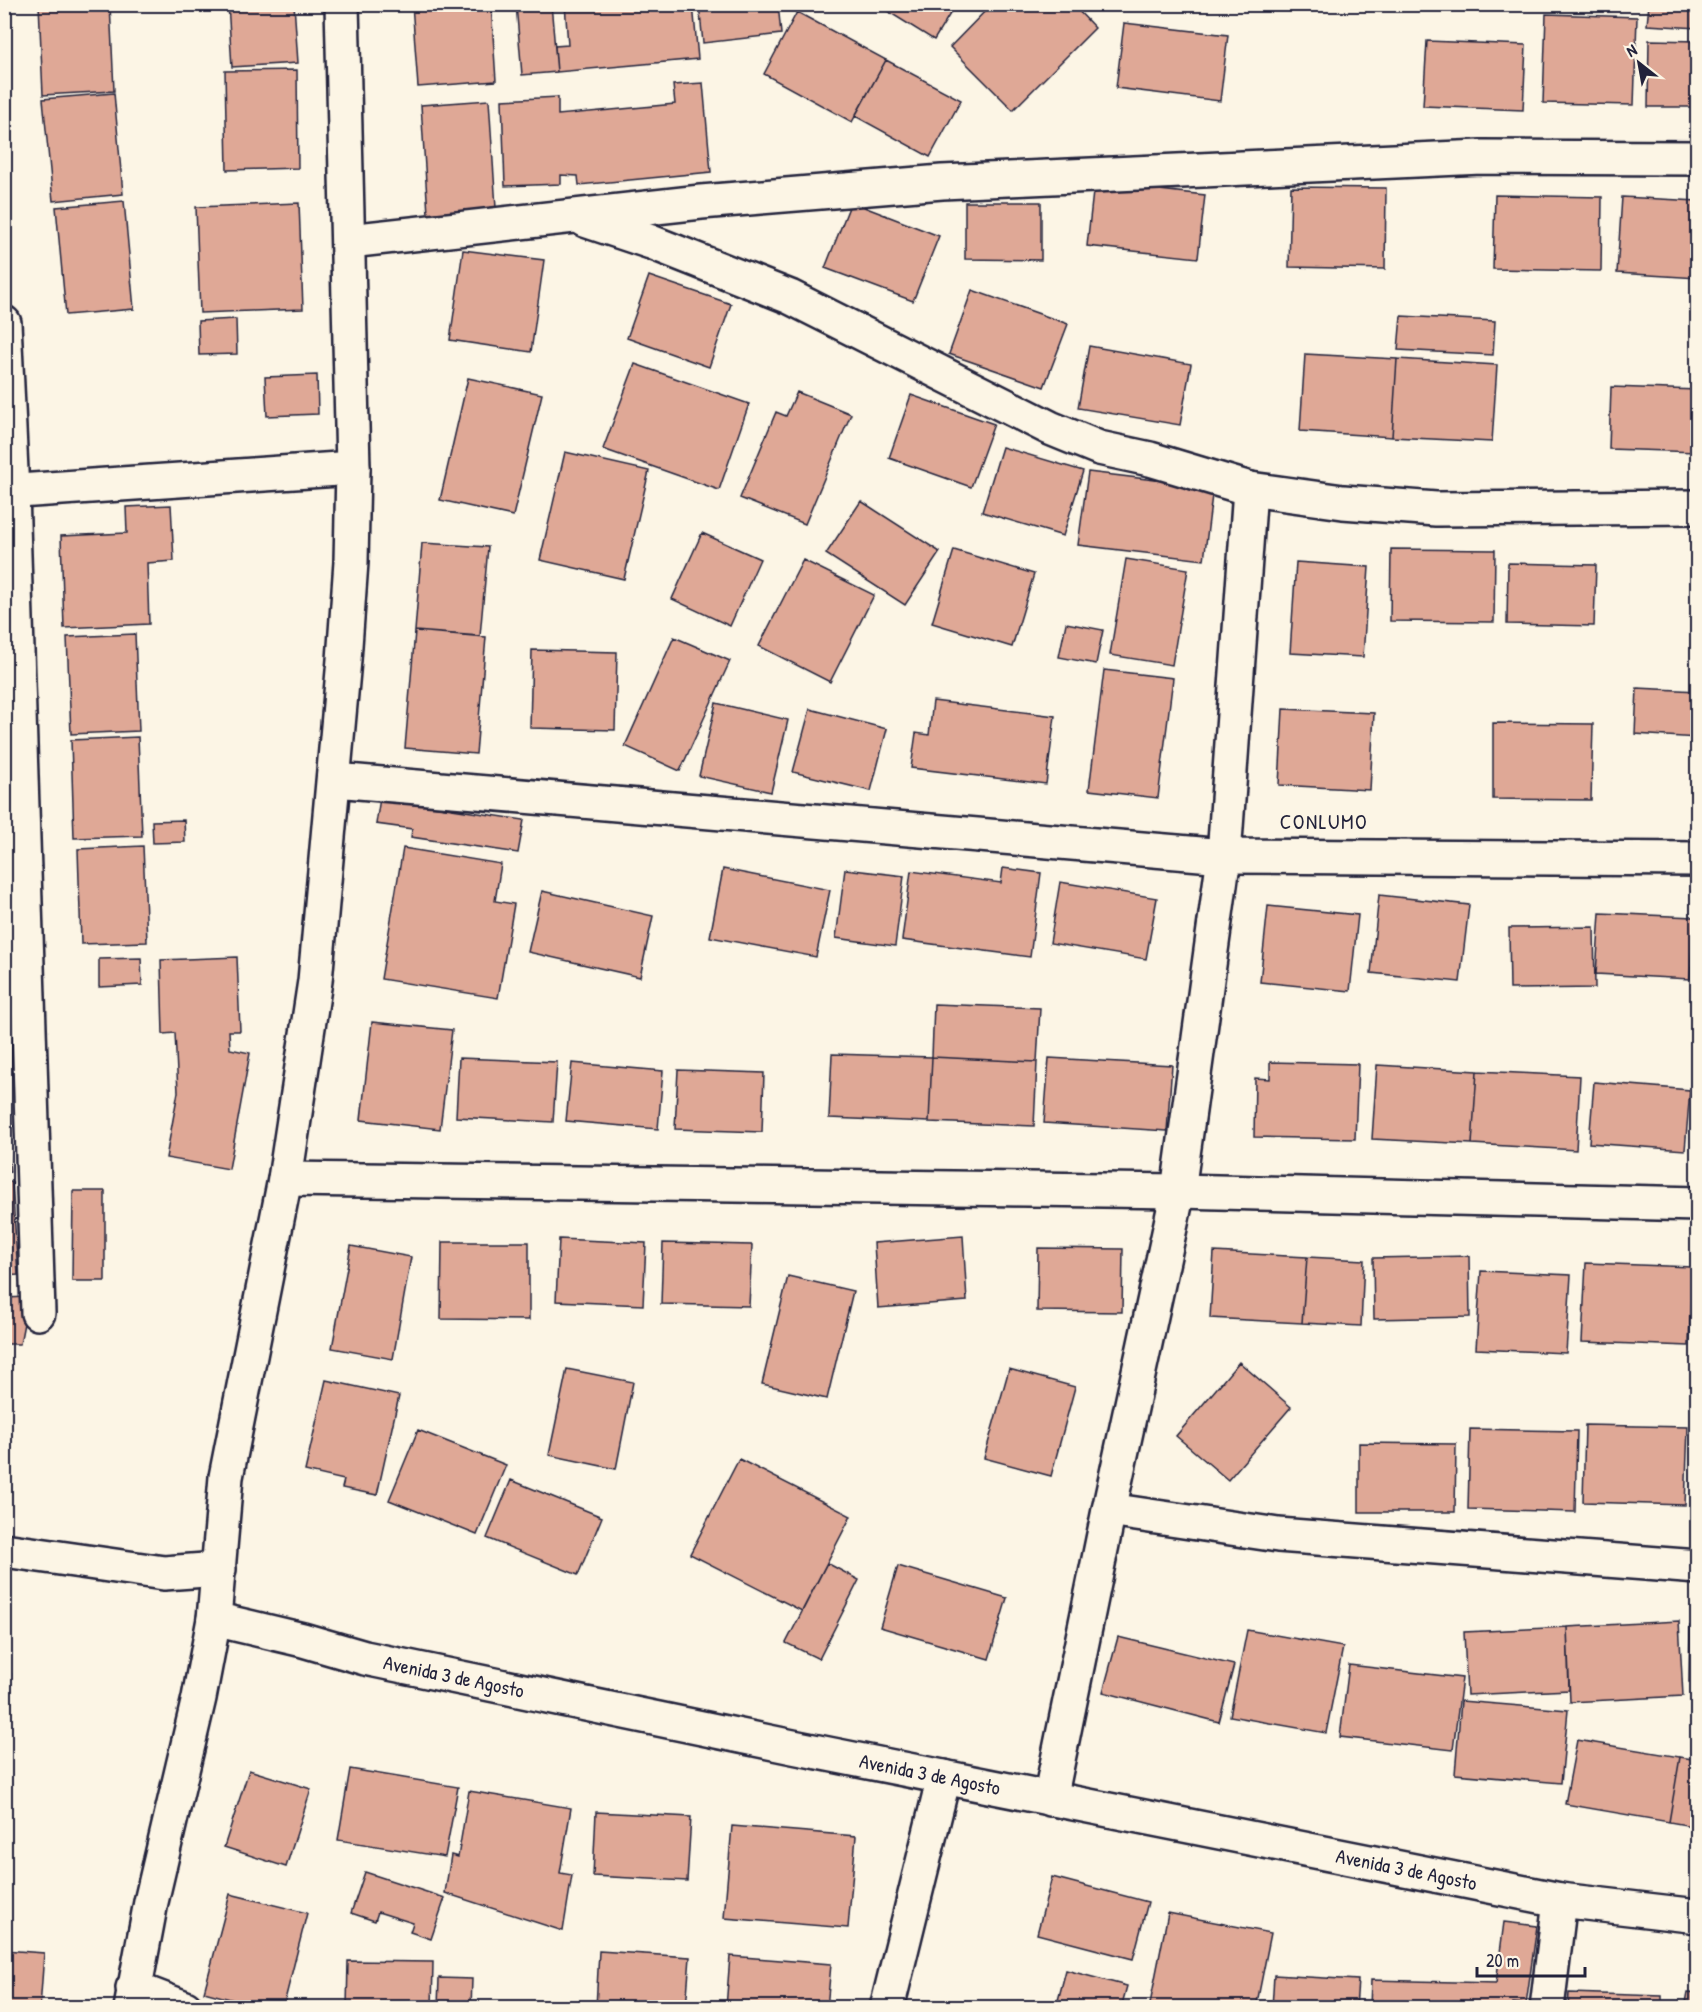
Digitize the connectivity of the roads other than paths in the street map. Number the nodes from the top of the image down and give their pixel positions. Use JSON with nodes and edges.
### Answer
{"nodes":[{"id":1,"x":342,"y":4,"type":"edge"},
{"id":2,"x":1698,"y":158,"type":"edge"},
{"id":3,"x":575,"y":216,"type":"junction"},
{"id":4,"x":349,"y":241,"type":"junction"},
{"id":5,"x":4,"y":323,"type":"edge"},
{"id":6,"x":353,"y":468,"type":"junction"},
{"id":7,"x":1250,"y":489,"type":"junction"},
{"id":8,"x":8,"y":492,"type":"edge"},
{"id":9,"x":1698,"y":507,"type":"edge"},
{"id":10,"x":334,"y":780,"type":"junction"},
{"id":11,"x":1224,"y":856,"type":"junction"},
{"id":12,"x":1698,"y":860,"type":"edge"},
{"id":13,"x":285,"y":1179,"type":"junction"},
{"id":14,"x":1178,"y":1191,"type":"junction"},
{"id":15,"x":1698,"y":1204,"type":"edge"},
{"id":16,"x":38,"y":1313,"type":"dead end"},
{"id":17,"x":1109,"y":1510,"type":"junction"},
{"id":18,"x":4,"y":1550,"type":"edge"},
{"id":19,"x":1698,"y":1567,"type":"edge"},
{"id":20,"x":219,"y":1569,"type":"junction"},
{"id":21,"x":214,"y":1619,"type":"junction"},
{"id":22,"x":944,"y":1777,"type":"junction"},
{"id":23,"x":1050,"y":1799,"type":"junction"},
{"id":24,"x":1560,"y":1900,"type":"junction"},
{"id":25,"x":1698,"y":1916,"type":"edge"},
{"id":26,"x":132,"y":1998,"type":"edge"},
{"id":27,"x":185,"y":2007,"type":"edge"},
{"id":28,"x":887,"y":2007,"type":"edge"},
{"id":29,"x":1547,"y":2007,"type":"edge"}],
"edges":[{"from":1,"to":4,"type":"street"},
{"from":2,"to":3,"type":"street"},
{"from":3,"to":4,"type":"street"},
{"from":3,"to":7,"type":"street"},
{"from":4,"to":6,"type":"street"},
{"from":5,"to":8,"type":"street"},
{"from":6,"to":8,"type":"street"},
{"from":6,"to":10,"type":"street"},
{"from":7,"to":9,"type":"street"},
{"from":7,"to":11,"type":"street"},
{"from":8,"to":16,"type":"street"},
{"from":10,"to":11,"type":"street"},
{"from":10,"to":13,"type":"street"},
{"from":11,"to":12,"type":"street"},
{"from":11,"to":14,"type":"street"},
{"from":13,"to":14,"type":"street"},
{"from":13,"to":20,"type":"street"},
{"from":14,"to":15,"type":"street"},
{"from":14,"to":17,"type":"street"},
{"from":17,"to":19,"type":"street"},
{"from":17,"to":23,"type":"street"},
{"from":18,"to":20,"type":"street"},
{"from":20,"to":21,"type":"street"},
{"from":21,"to":22,"type":"street","name":"Avenida 3 de Agosto"},
{"from":21,"to":26,"type":"street"},
{"from":22,"to":23,"type":"street","name":"Avenida 3 de Agosto"},
{"from":22,"to":28,"type":"street"},
{"from":23,"to":24,"type":"street","name":"Avenida 3 de Agosto"},
{"from":24,"to":25,"type":"street","name":"Avenida 3 de Agosto"},
{"from":24,"to":29,"type":"street"},
{"from":26,"to":27,"type":"street"}]}
